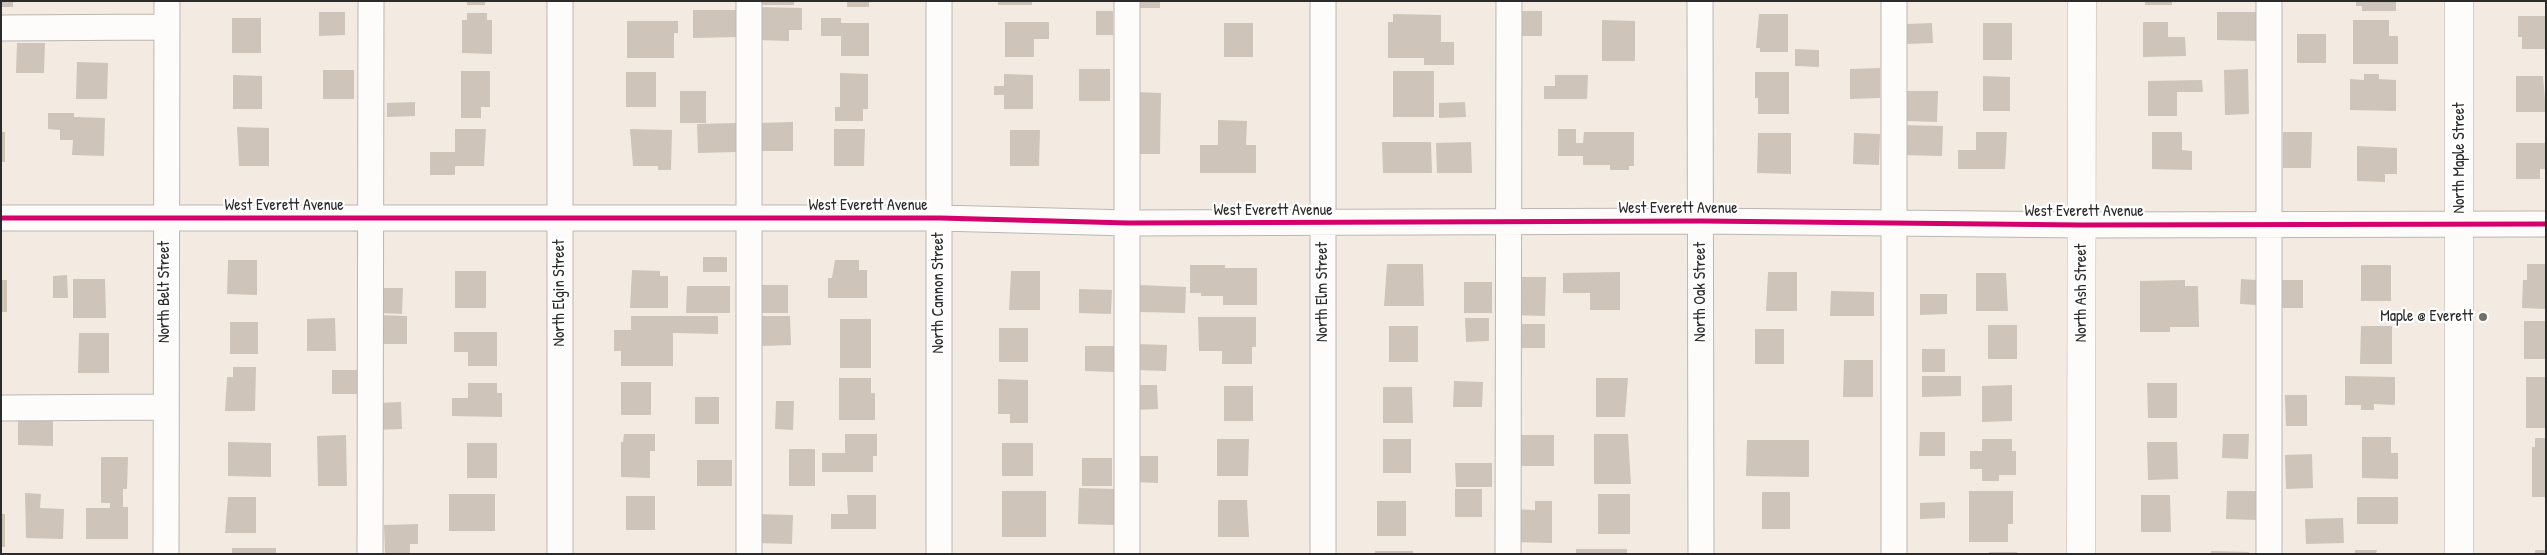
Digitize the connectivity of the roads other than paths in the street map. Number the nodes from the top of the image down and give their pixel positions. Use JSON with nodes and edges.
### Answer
{"nodes":[{"id":1,"x":167,"y":1,"type":"edge"},
{"id":2,"x":371,"y":1,"type":"edge"},
{"id":3,"x":560,"y":1,"type":"edge"},
{"id":4,"x":749,"y":1,"type":"edge"},
{"id":5,"x":939,"y":1,"type":"edge"},
{"id":6,"x":1127,"y":1,"type":"edge"},
{"id":7,"x":1324,"y":1,"type":"edge"},
{"id":8,"x":1509,"y":1,"type":"edge"},
{"id":9,"x":1700,"y":1,"type":"edge"},
{"id":10,"x":1894,"y":1,"type":"edge"},
{"id":11,"x":2082,"y":1,"type":"edge"},
{"id":12,"x":2269,"y":1,"type":"edge"},
{"id":13,"x":2460,"y":1,"type":"edge"},
{"id":14,"x":167,"y":27,"type":"junction"},
{"id":15,"x":1,"y":28,"type":"edge"},
{"id":16,"x":1,"y":218,"type":"edge"},
{"id":17,"x":165,"y":218,"type":"junction"},
{"id":18,"x":940,"y":218,"type":"junction"},
{"id":19,"x":370,"y":219,"type":"junction"},
{"id":20,"x":560,"y":219,"type":"junction"},
{"id":21,"x":750,"y":219,"type":"junction"},
{"id":22,"x":1701,"y":221,"type":"junction"},
{"id":23,"x":1509,"y":222,"type":"junction"},
{"id":24,"x":1128,"y":223,"type":"junction"},
{"id":25,"x":1324,"y":223,"type":"junction"},
{"id":26,"x":1894,"y":223,"type":"junction"},
{"id":27,"x":2460,"y":224,"type":"junction"},
{"id":28,"x":2546,"y":224,"type":"edge"},
{"id":29,"x":2082,"y":225,"type":"junction"},
{"id":30,"x":2270,"y":225,"type":"junction"},
{"id":31,"x":1,"y":408,"type":"edge"},
{"id":32,"x":165,"y":408,"type":"junction"},
{"id":33,"x":166,"y":554,"type":"edge"},
{"id":34,"x":370,"y":554,"type":"edge"},
{"id":35,"x":560,"y":554,"type":"edge"},
{"id":36,"x":749,"y":554,"type":"edge"},
{"id":37,"x":938,"y":554,"type":"edge"},
{"id":38,"x":1127,"y":554,"type":"edge"},
{"id":39,"x":1324,"y":554,"type":"edge"},
{"id":40,"x":1508,"y":554,"type":"edge"},
{"id":41,"x":1701,"y":554,"type":"edge"},
{"id":42,"x":1894,"y":554,"type":"edge"},
{"id":43,"x":2081,"y":554,"type":"edge"},
{"id":44,"x":2269,"y":554,"type":"edge"},
{"id":45,"x":2459,"y":554,"type":"edge"}],
"edges":[{"from":1,"to":14,"type":"street","name":"North Belt Street"},
{"from":2,"to":19,"type":"street"},
{"from":3,"to":20,"type":"street","name":"North Elgin Street"},
{"from":4,"to":21,"type":"street"},
{"from":5,"to":18,"type":"street","name":"North Cannon Street"},
{"from":6,"to":24,"type":"street"},
{"from":7,"to":25,"type":"street","name":"North Elm Street"},
{"from":8,"to":23,"type":"street"},
{"from":9,"to":22,"type":"street","name":"North Oak Street"},
{"from":10,"to":26,"type":"street"},
{"from":11,"to":29,"type":"main road","name":"North Ash Street"},
{"from":12,"to":30,"type":"street"},
{"from":13,"to":27,"type":"main road","name":"North Maple Street"},
{"from":14,"to":15,"type":"street"},
{"from":14,"to":17,"type":"street","name":"North Belt Street"},
{"from":16,"to":17,"type":"street","name":"West Everett Avenue"},
{"from":17,"to":19,"type":"street","name":"West Everett Avenue"},
{"from":17,"to":32,"type":"street","name":"North Belt Street"},
{"from":18,"to":21,"type":"street","name":"West Everett Avenue"},
{"from":18,"to":24,"type":"street","name":"West Everett Avenue"},
{"from":18,"to":37,"type":"street","name":"North Cannon Street"},
{"from":19,"to":20,"type":"street","name":"West Everett Avenue"},
{"from":19,"to":34,"type":"street"},
{"from":20,"to":21,"type":"street","name":"West Everett Avenue"},
{"from":20,"to":35,"type":"street","name":"North Elgin Street"},
{"from":21,"to":36,"type":"street"},
{"from":22,"to":23,"type":"street","name":"West Everett Avenue"},
{"from":22,"to":26,"type":"street","name":"West Everett Avenue"},
{"from":22,"to":41,"type":"street","name":"North Oak Street"},
{"from":23,"to":25,"type":"street","name":"West Everett Avenue"},
{"from":23,"to":40,"type":"street"},
{"from":24,"to":25,"type":"street","name":"West Everett Avenue"},
{"from":24,"to":38,"type":"street"},
{"from":25,"to":39,"type":"street","name":"North Elm Street"},
{"from":26,"to":29,"type":"street","name":"West Everett Avenue"},
{"from":26,"to":42,"type":"street"},
{"from":27,"to":28,"type":"street","name":"West Everett Avenue"},
{"from":27,"to":30,"type":"street","name":"West Everett Avenue"},
{"from":27,"to":45,"type":"main road","name":"North Maple Street"},
{"from":29,"to":30,"type":"street","name":"West Everett Avenue"},
{"from":29,"to":43,"type":"main road","name":"North Ash Street"},
{"from":30,"to":44,"type":"street"},
{"from":31,"to":32,"type":"street"},
{"from":32,"to":33,"type":"street","name":"North Belt Street"}]}
